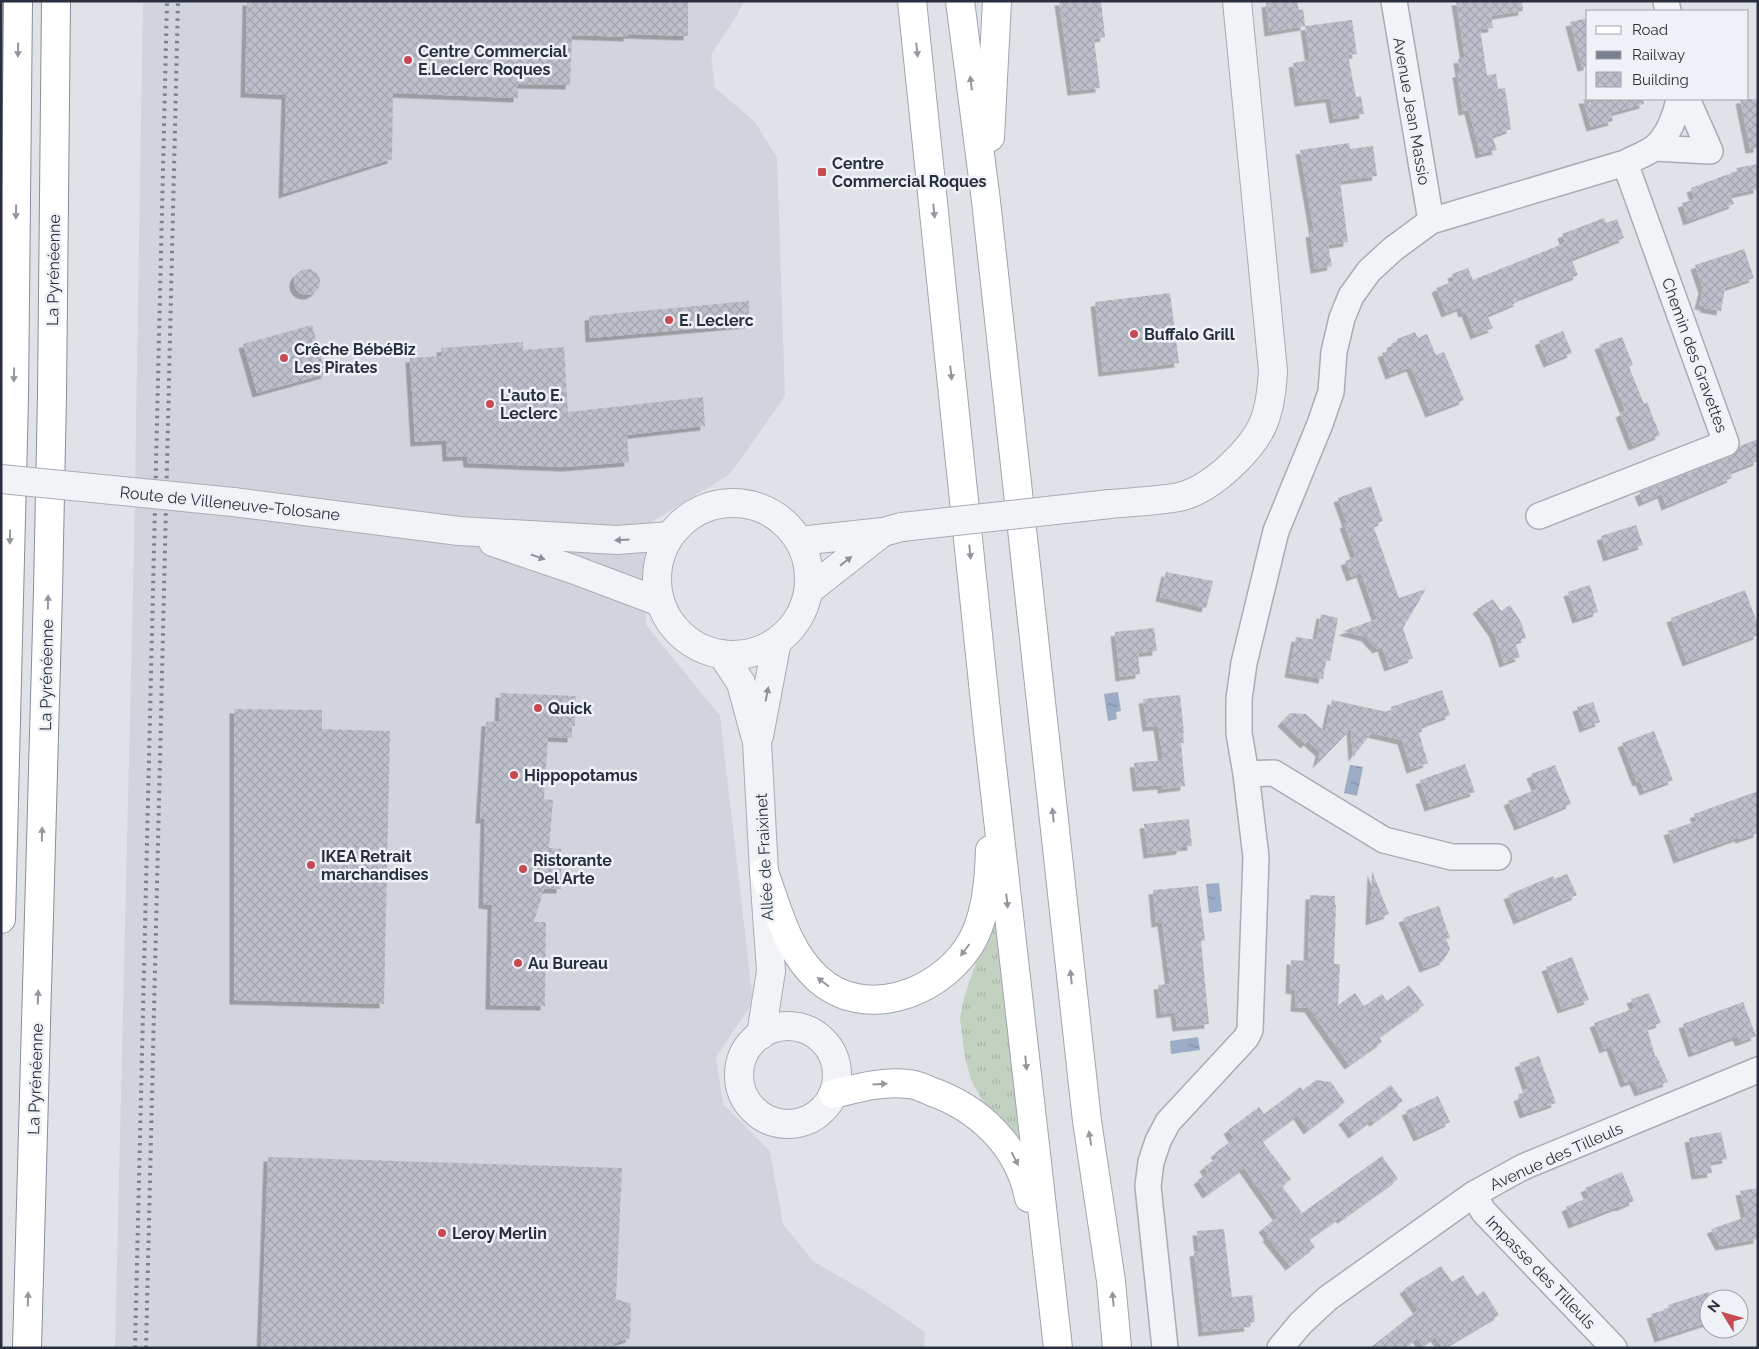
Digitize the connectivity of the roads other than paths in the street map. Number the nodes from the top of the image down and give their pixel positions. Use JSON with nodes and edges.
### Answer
{"nodes":[{"id":1,"x":18,"y":1,"type":"edge"},
{"id":2,"x":56,"y":1,"type":"edge"},
{"id":3,"x":912,"y":1,"type":"edge"},
{"id":4,"x":960,"y":1,"type":"edge"},
{"id":5,"x":998,"y":1,"type":"edge"},
{"id":6,"x":1237,"y":1,"type":"edge"},
{"id":7,"x":1394,"y":1,"type":"edge"},
{"id":8,"x":1679,"y":100,"type":"edge"},
{"id":9,"x":1687,"y":100,"type":"edge"},
{"id":10,"x":1654,"y":148,"type":"junction"},
{"id":11,"x":1626,"y":163,"type":"junction"},
{"id":12,"x":986,"y":201,"type":"junction"},
{"id":13,"x":1431,"y":221,"type":"junction"},
{"id":14,"x":1,"y":479,"type":"edge"},
{"id":15,"x":1539,"y":516,"type":"dead end"},
{"id":16,"x":893,"y":529,"type":"junction"},
{"id":17,"x":458,"y":531,"type":"junction"},
{"id":18,"x":670,"y":536,"type":"junction"},
{"id":19,"x":799,"y":541,"type":"junction"},
{"id":20,"x":808,"y":591,"type":"junction"},
{"id":21,"x":660,"y":602,"type":"junction"},
{"id":22,"x":777,"y":641,"type":"junction"},
{"id":23,"x":722,"y":654,"type":"junction"},
{"id":24,"x":988,"y":731,"type":"junction"},
{"id":25,"x":758,"y":742,"type":"junction"},
{"id":26,"x":1246,"y":774,"type":"junction"},
{"id":27,"x":1498,"y":857,"type":"dead end"},
{"id":28,"x":764,"y":872,"type":"junction"},
{"id":29,"x":1,"y":919,"type":"edge"},
{"id":30,"x":771,"y":971,"type":"junction"},
{"id":31,"x":796,"y":1027,"type":"junction"},
{"id":32,"x":761,"y":1035,"type":"junction"},
{"id":33,"x":1758,"y":1070,"type":"edge"},
{"id":34,"x":833,"y":1094,"type":"junction"},
{"id":35,"x":1474,"y":1194,"type":"junction"},
{"id":36,"x":27,"y":1348,"type":"edge"},
{"id":37,"x":1058,"y":1348,"type":"edge"},
{"id":38,"x":1118,"y":1348,"type":"edge"},
{"id":39,"x":1165,"y":1348,"type":"edge"},
{"id":40,"x":1280,"y":1348,"type":"edge"},
{"id":41,"x":1614,"y":1348,"type":"edge"}],
"edges":[{"from":1,"to":29,"type":"main road","one_way":true},
{"from":36,"to":2,"type":"main road","name":"La Pyrénéenne","one_way":true},
{"from":3,"to":24,"type":"main road","one_way":true},
{"from":12,"to":4,"type":"main road","one_way":true},
{"from":5,"to":12,"type":"main road"},
{"from":6,"to":16,"type":"street","bridge":true},
{"from":7,"to":13,"type":"street","name":"Avenue Jean Massio"},
{"from":8,"to":10,"type":"street"},
{"from":9,"to":10,"type":"street"},
{"from":10,"to":11,"type":"street"},
{"from":11,"to":13,"type":"street"},
{"from":11,"to":15,"type":"street","name":"Chemin des Gravettes"},
{"from":38,"to":12,"type":"main road","one_way":true},
{"from":13,"to":26,"type":"street"},
{"from":14,"to":17,"type":"street","name":"Route de Villeneuve-Tolosane","bridge":true},
{"from":16,"to":19,"type":"street"},
{"from":20,"to":16,"type":"street","one_way":true},
{"from":18,"to":17,"type":"street","name":"Route de Villeneuve-Tolosane","one_way":true},
{"from":17,"to":21,"type":"street","name":"Route de Villeneuve-Tolosane","one_way":true},
{"from":18,"to":19,"type":"street"},
{"from":18,"to":21,"type":"street"},
{"from":19,"to":20,"type":"street"},
{"from":20,"to":22,"type":"street"},
{"from":21,"to":23,"type":"street"},
{"from":22,"to":23,"type":"street"},
{"from":25,"to":22,"type":"street","name":"Allée de Fraixinet","one_way":true},
{"from":23,"to":25,"type":"street","name":"Allée de Fraixinet"},
{"from":24,"to":28,"type":"main road","one_way":true},
{"from":24,"to":37,"type":"main road","one_way":true},
{"from":25,"to":28,"type":"street","name":"Allée de Fraixinet"},
{"from":26,"to":27,"type":"street"},
{"from":26,"to":39,"type":"street"},
{"from":28,"to":30,"type":"street","name":"Allée de Fraixinet"},
{"from":30,"to":31,"type":"street"},
{"from":30,"to":32,"type":"street"},
{"from":31,"to":32,"type":"street"},
{"from":31,"to":34,"type":"street"},
{"from":32,"to":34,"type":"street"},
{"from":33,"to":35,"type":"street","name":"Avenue des Tilleuls"},
{"from":34,"to":37,"type":"main road","one_way":true},
{"from":35,"to":40,"type":"street","name":"Avenue des Tilleuls"},
{"from":35,"to":41,"type":"street","name":"Impasse des Tilleuls"}]}
